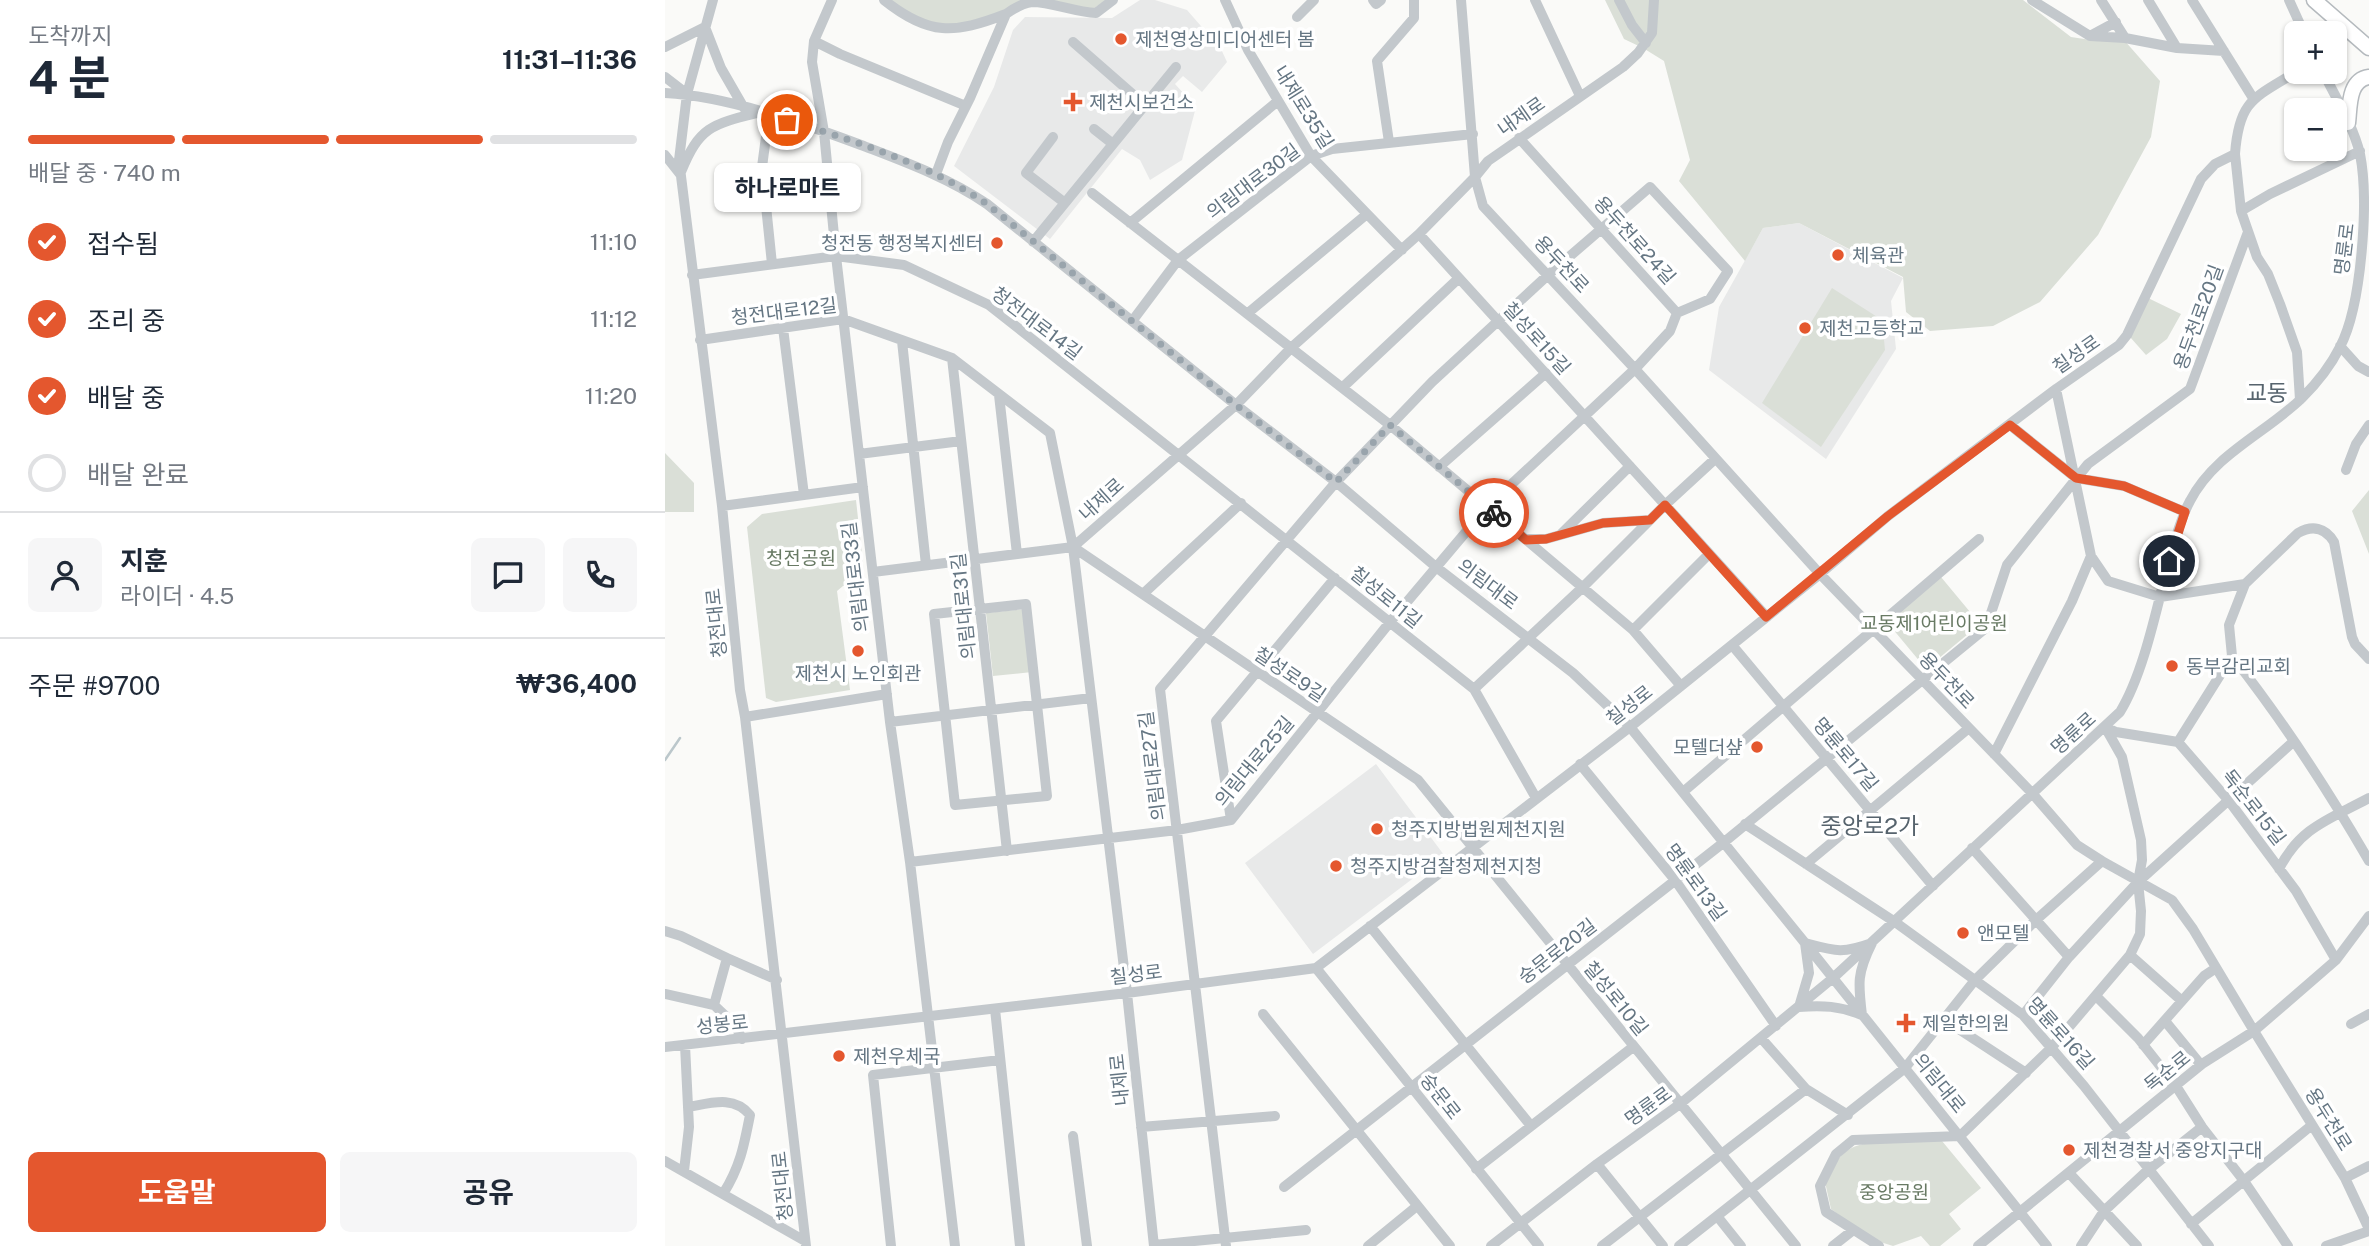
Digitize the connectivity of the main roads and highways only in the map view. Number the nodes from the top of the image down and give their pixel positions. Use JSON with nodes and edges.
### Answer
{"nodes":[{"id":1,"x":2313,"y":0,"type":"edge"},
{"id":2,"x":2330,"y":21,"type":"edge"},
{"id":3,"x":2347,"y":35,"type":"edge"},
{"id":4,"x":2369,"y":48,"type":"edge"},
{"id":5,"x":2369,"y":77,"type":"edge"},
{"id":6,"x":2348,"y":123,"type":"road end"}],
"edges":[{"from":1,"to":2,"type":"main road"},
{"from":3,"to":4,"type":"main road"},
{"from":5,"to":6,"type":"main road"}]}
